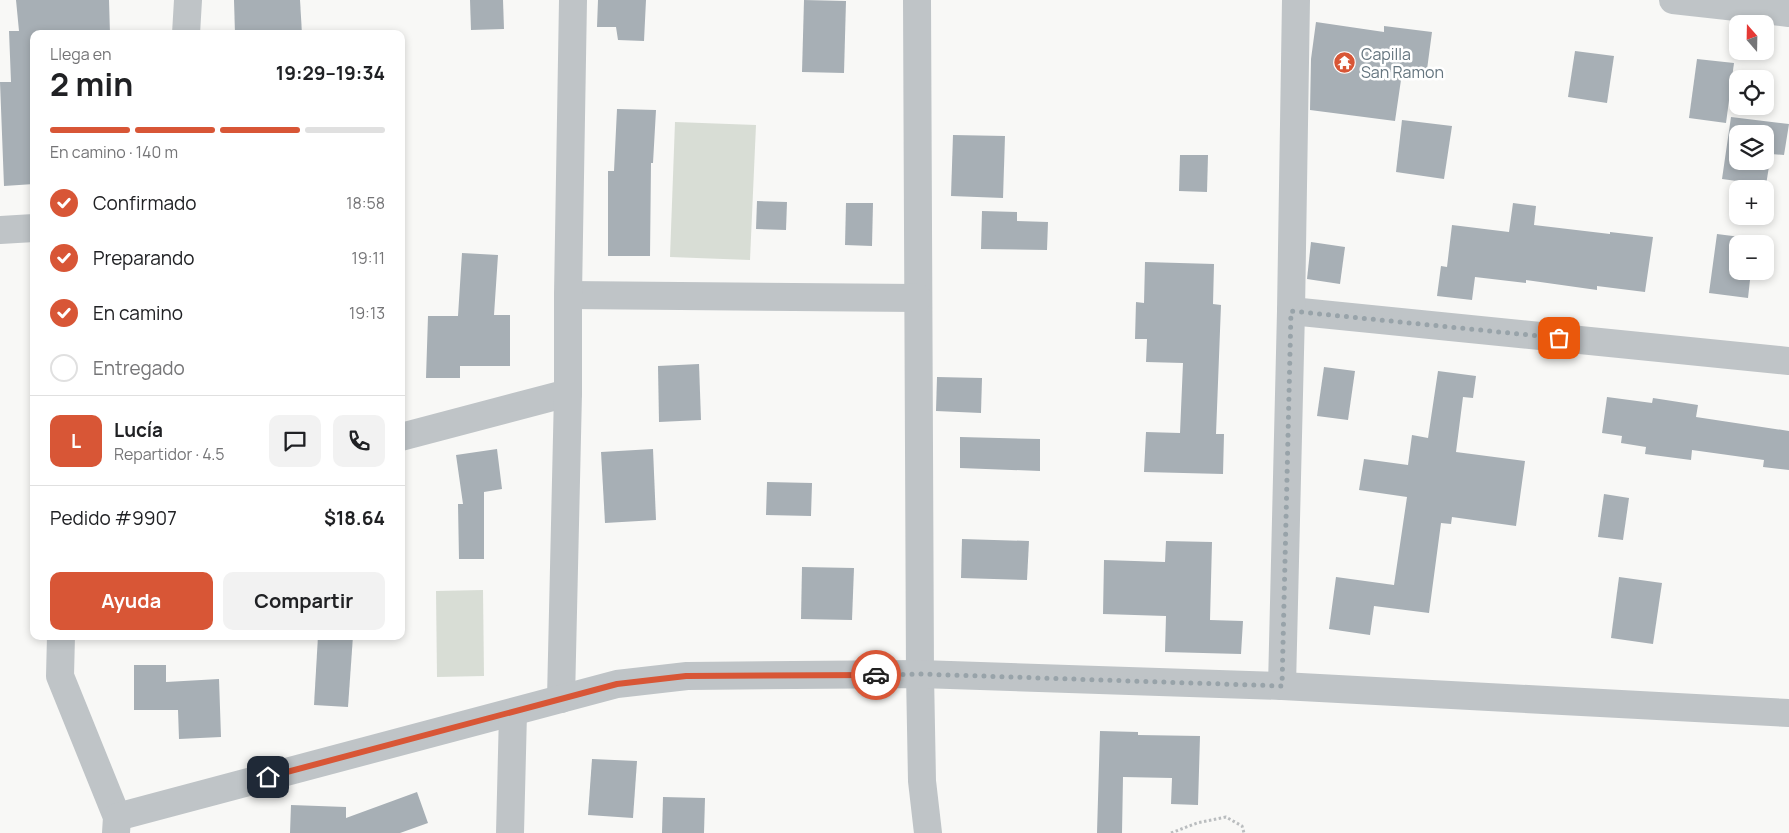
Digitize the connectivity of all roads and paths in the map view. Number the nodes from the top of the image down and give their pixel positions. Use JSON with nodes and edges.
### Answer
{"nodes":[{"id":1,"x":188,"y":0,"type":"edge"},
{"id":2,"x":573,"y":0,"type":"edge"},
{"id":3,"x":917,"y":0,"type":"edge"},
{"id":4,"x":1296,"y":0,"type":"edge"},
{"id":5,"x":1673,"y":0,"type":"edge"},
{"id":6,"x":1789,"y":13,"type":"edge"},
{"id":7,"x":186,"y":30,"type":"edge"},
{"id":8,"x":30,"y":228,"type":"edge"},
{"id":9,"x":0,"y":230,"type":"edge"},
{"id":10,"x":568,"y":295,"type":"junction"},
{"id":11,"x":918,"y":298,"type":"junction"},
{"id":12,"x":1291,"y":311,"type":"junction"},
{"id":13,"x":1789,"y":361,"type":"edge"},
{"id":14,"x":568,"y":393,"type":"junction"},
{"id":15,"x":405,"y":436,"type":"edge"},
{"id":16,"x":61,"y":640,"type":"edge"},
{"id":17,"x":920,"y":674,"type":"junction"},
{"id":18,"x":1282,"y":686,"type":"junction"},
{"id":19,"x":561,"y":699,"type":"junction"},
{"id":20,"x":513,"y":713,"type":"junction"},
{"id":21,"x":1789,"y":713,"type":"edge"},
{"id":22,"x":117,"y":825,"type":"edge"},
{"id":23,"x":510,"y":833,"type":"edge"},
{"id":24,"x":928,"y":833,"type":"edge"},
{"id":25,"x":1171,"y":833,"type":"edge"},
{"id":26,"x":1244,"y":833,"type":"edge"}],
"edges":[{"from":1,"to":7,"type":"street"},
{"from":2,"to":10,"type":"street"},
{"from":3,"to":11,"type":"street"},
{"from":4,"to":12,"type":"street"},
{"from":5,"to":6,"type":"street"},
{"from":8,"to":9,"type":"street"},
{"from":10,"to":11,"type":"street"},
{"from":10,"to":14,"type":"street"},
{"from":11,"to":17,"type":"street"},
{"from":12,"to":13,"type":"street"},
{"from":12,"to":18,"type":"street"},
{"from":14,"to":15,"type":"street"},
{"from":14,"to":19,"type":"street"},
{"from":16,"to":22,"type":"street"},
{"from":17,"to":18,"type":"street"},
{"from":17,"to":19,"type":"street"},
{"from":17,"to":24,"type":"street"},
{"from":18,"to":21,"type":"street"},
{"from":19,"to":20,"type":"street"},
{"from":20,"to":22,"type":"street"},
{"from":20,"to":23,"type":"street"},
{"from":25,"to":26,"type":"path"}]}
